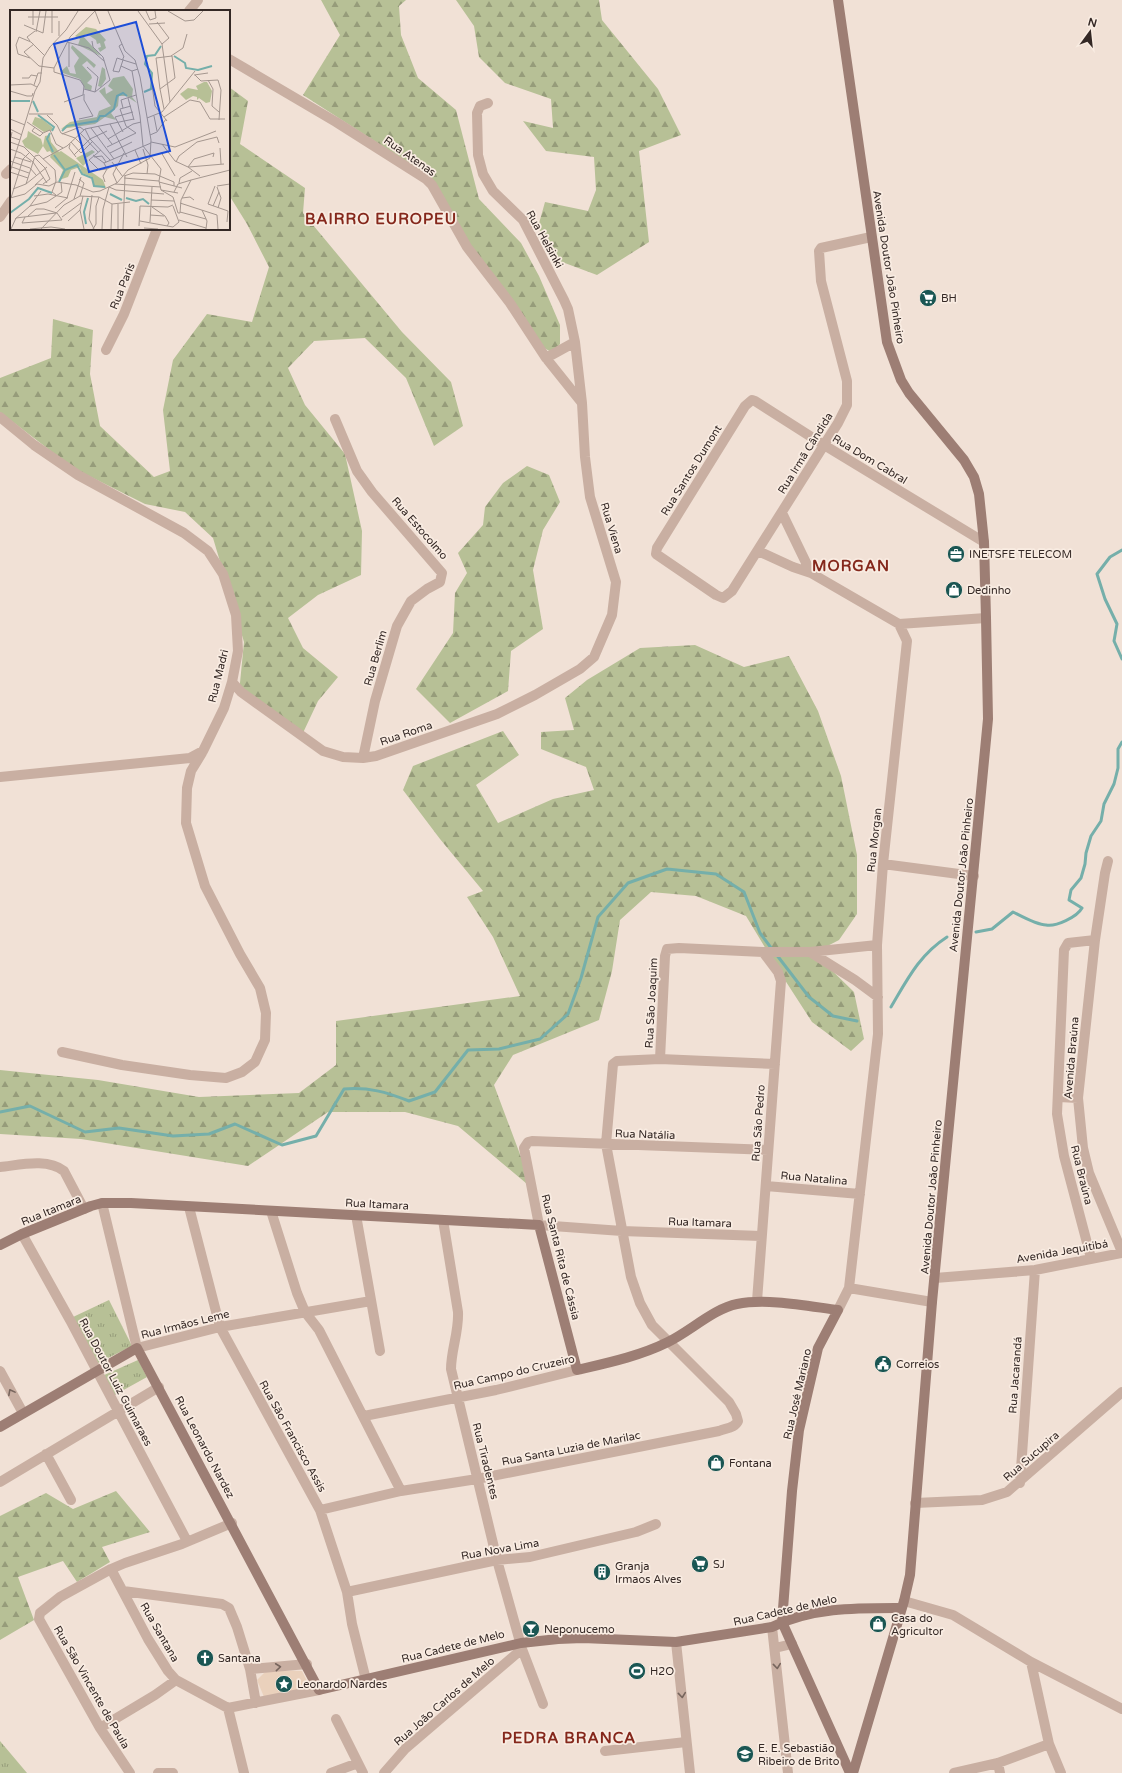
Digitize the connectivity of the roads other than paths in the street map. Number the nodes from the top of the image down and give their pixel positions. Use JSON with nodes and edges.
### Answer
{"nodes":[{"id":1,"x":198,"y":0,"type":"edge"},
{"id":2,"x":838,"y":0,"type":"edge"},
{"id":3,"x":190,"y":10,"type":"edge"},
{"id":4,"x":230,"y":61,"type":"edge"},
{"id":5,"x":488,"y":103,"type":"dead end"},
{"id":6,"x":10,"y":202,"type":"edge"},
{"id":7,"x":0,"y":217,"type":"edge"},
{"id":8,"x":158,"y":230,"type":"edge"},
{"id":9,"x":871,"y":237,"type":"junction"},
{"id":10,"x":575,"y":342,"type":"junction"},
{"id":11,"x":106,"y":350,"type":"dead end"},
{"id":12,"x":546,"y":358,"type":"junction"},
{"id":13,"x":582,"y":403,"type":"junction"},
{"id":14,"x":745,"y":406,"type":"joint"},
{"id":15,"x":0,"y":417,"type":"edge"},
{"id":16,"x":335,"y":419,"type":"dead end"},
{"id":17,"x":824,"y":445,"type":"junction"},
{"id":18,"x":782,"y":513,"type":"junction"},
{"id":19,"x":984,"y":542,"type":"junction"},
{"id":20,"x":758,"y":551,"type":"junction"},
{"id":21,"x":812,"y":573,"type":"junction"},
{"id":22,"x":440,"y":582,"type":"joint"},
{"id":23,"x":732,"y":591,"type":"joint"},
{"id":24,"x":986,"y":618,"type":"junction"},
{"id":25,"x":899,"y":624,"type":"junction"},
{"id":26,"x":594,"y":657,"type":"joint"},
{"id":27,"x":232,"y":682,"type":"junction"},
{"id":28,"x":203,"y":751,"type":"junction"},
{"id":29,"x":362,"y":758,"type":"junction"},
{"id":30,"x":0,"y":777,"type":"edge"},
{"id":31,"x":1108,"y":861,"type":"dead end"},
{"id":32,"x":883,"y":864,"type":"junction"},
{"id":33,"x":974,"y":876,"type":"junction"},
{"id":34,"x":1095,"y":940,"type":"junction"},
{"id":35,"x":877,"y":945,"type":"junction"},
{"id":36,"x":763,"y":952,"type":"junction"},
{"id":37,"x":810,"y":952,"type":"junction"},
{"id":38,"x":878,"y":997,"type":"junction"},
{"id":39,"x":62,"y":1052,"type":"dead end"},
{"id":40,"x":660,"y":1060,"type":"junction"},
{"id":41,"x":875,"y":1062,"type":"joint"},
{"id":42,"x":775,"y":1064,"type":"junction"},
{"id":43,"x":1059,"y":1097,"type":"junction"},
{"id":44,"x":1078,"y":1098,"type":"junction"},
{"id":45,"x":606,"y":1144,"type":"junction"},
{"id":46,"x":524,"y":1148,"type":"joint"},
{"id":47,"x":768,"y":1150,"type":"junction"},
{"id":48,"x":0,"y":1167,"type":"edge"},
{"id":49,"x":766,"y":1186,"type":"junction"},
{"id":50,"x":860,"y":1194,"type":"junction"},
{"id":51,"x":102,"y":1203,"type":"junction"},
{"id":52,"x":189,"y":1206,"type":"junction"},
{"id":53,"x":84,"y":1209,"type":"junction"},
{"id":54,"x":271,"y":1211,"type":"junction"},
{"id":55,"x":356,"y":1215,"type":"junction"},
{"id":56,"x":443,"y":1220,"type":"junction"},
{"id":57,"x":539,"y":1225,"type":"junction"},
{"id":58,"x":622,"y":1231,"type":"junction"},
{"id":59,"x":22,"y":1234,"type":"junction"},
{"id":60,"x":761,"y":1236,"type":"junction"},
{"id":61,"x":0,"y":1245,"type":"edge"},
{"id":62,"x":1122,"y":1253,"type":"edge"},
{"id":63,"x":1091,"y":1258,"type":"junction"},
{"id":64,"x":1034,"y":1270,"type":"junction"},
{"id":65,"x":935,"y":1278,"type":"junction"},
{"id":66,"x":849,"y":1288,"type":"junction"},
{"id":67,"x":371,"y":1301,"type":"junction"},
{"id":68,"x":757,"y":1301,"type":"junction"},
{"id":69,"x":932,"y":1302,"type":"junction"},
{"id":70,"x":838,"y":1310,"type":"junction"},
{"id":71,"x":305,"y":1312,"type":"junction"},
{"id":72,"x":220,"y":1327,"type":"junction"},
{"id":73,"x":668,"y":1342,"type":"junction"},
{"id":74,"x":137,"y":1348,"type":"junction"},
{"id":75,"x":380,"y":1351,"type":"dead end"},
{"id":76,"x":577,"y":1370,"type":"junction"},
{"id":77,"x":0,"y":1371,"type":"edge"},
{"id":78,"x":96,"y":1371,"type":"junction"},
{"id":79,"x":159,"y":1387,"type":"junction"},
{"id":80,"x":1122,"y":1392,"type":"edge"},
{"id":81,"x":458,"y":1397,"type":"junction"},
{"id":82,"x":118,"y":1412,"type":"junction"},
{"id":83,"x":23,"y":1413,"type":"junction"},
{"id":84,"x":364,"y":1416,"type":"junction"},
{"id":85,"x":0,"y":1427,"type":"edge"},
{"id":86,"x":46,"y":1454,"type":"junction"},
{"id":87,"x":477,"y":1479,"type":"junction"},
{"id":88,"x":0,"y":1482,"type":"edge"},
{"id":89,"x":1020,"y":1483,"type":"junction"},
{"id":90,"x":401,"y":1491,"type":"junction"},
{"id":91,"x":72,"y":1500,"type":"dead end"},
{"id":92,"x":915,"y":1503,"type":"junction"},
{"id":93,"x":320,"y":1510,"type":"junction"},
{"id":94,"x":232,"y":1523,"type":"junction"},
{"id":95,"x":656,"y":1524,"type":"dead end"},
{"id":96,"x":187,"y":1541,"type":"junction"},
{"id":97,"x":497,"y":1560,"type":"junction"},
{"id":98,"x":111,"y":1569,"type":"junction"},
{"id":99,"x":123,"y":1591,"type":"junction"},
{"id":100,"x":347,"y":1592,"type":"junction"},
{"id":101,"x":903,"y":1604,"type":"junction"},
{"id":102,"x":782,"y":1622,"type":"junction"},
{"id":103,"x":772,"y":1628,"type":"junction"},
{"id":104,"x":676,"y":1642,"type":"junction"},
{"id":105,"x":792,"y":1644,"type":"junction"},
{"id":106,"x":522,"y":1646,"type":"junction"},
{"id":107,"x":775,"y":1648,"type":"junction"},
{"id":108,"x":1031,"y":1662,"type":"junction"},
{"id":109,"x":307,"y":1664,"type":"junction"},
{"id":110,"x":250,"y":1670,"type":"junction"},
{"id":111,"x":176,"y":1680,"type":"junction"},
{"id":112,"x":366,"y":1680,"type":"junction"},
{"id":113,"x":319,"y":1690,"type":"junction"},
{"id":114,"x":256,"y":1703,"type":"junction"},
{"id":115,"x":542,"y":1704,"type":"dead end"},
{"id":116,"x":228,"y":1708,"type":"junction"},
{"id":117,"x":1122,"y":1709,"type":"edge"},
{"id":118,"x":336,"y":1719,"type":"dead end"},
{"id":119,"x":100,"y":1728,"type":"junction"},
{"id":120,"x":686,"y":1742,"type":"junction"},
{"id":121,"x":1050,"y":1744,"type":"junction"},
{"id":122,"x":604,"y":1751,"type":"dead end"},
{"id":123,"x":998,"y":1762,"type":"junction"},
{"id":124,"x":358,"y":1763,"type":"junction"},
{"id":125,"x":130,"y":1773,"type":"edge"},
{"id":126,"x":158,"y":1773,"type":"edge"},
{"id":127,"x":173,"y":1773,"type":"edge"},
{"id":128,"x":244,"y":1773,"type":"edge"},
{"id":129,"x":331,"y":1773,"type":"edge"},
{"id":130,"x":363,"y":1773,"type":"edge"},
{"id":131,"x":384,"y":1773,"type":"edge"},
{"id":132,"x":690,"y":1773,"type":"edge"},
{"id":133,"x":788,"y":1773,"type":"edge"},
{"id":134,"x":851,"y":1773,"type":"edge"},
{"id":135,"x":954,"y":1773,"type":"edge"},
{"id":136,"x":1000,"y":1773,"type":"edge"},
{"id":137,"x":1061,"y":1773,"type":"edge"}],
"edges":[{"from":1,"to":3,"type":"street"},
{"from":2,"to":9,"type":"street","name":"Avenida Doutor João Pinheiro"},
{"from":4,"to":12,"type":"street","name":"Rua Atenas"},
{"from":5,"to":10,"type":"street","name":"Rua Helsinki"},
{"from":6,"to":7,"type":"street"},
{"from":8,"to":11,"type":"street","name":"Rua Paris"},
{"from":9,"to":17,"type":"street","name":"Rua Irmã Cândida"},
{"from":9,"to":19,"type":"street","name":"Avenida Doutor João Pinheiro"},
{"from":10,"to":12,"type":"street"},
{"from":10,"to":13,"type":"street","name":"Rua Helsinki"},
{"from":12,"to":13,"type":"street","name":"Rua Atenas"},
{"from":13,"to":26,"type":"street","name":"Rua Viena"},
{"from":14,"to":17,"type":"street","name":"Rua Dom Cabral"},
{"from":14,"to":23,"type":"street","name":"Rua Santos Dumont"},
{"from":15,"to":27,"type":"street","name":"Rua Madri"},
{"from":16,"to":22,"type":"street","name":"Rua Estocolmo"},
{"from":17,"to":18,"type":"street","name":"Rua Irmã Cândida"},
{"from":17,"to":19,"type":"street","name":"Rua Dom Cabral"},
{"from":18,"to":20,"type":"street","name":"Rua Irmã Cândida"},
{"from":18,"to":21,"type":"street"},
{"from":19,"to":24,"type":"street","name":"Avenida Doutor João Pinheiro"},
{"from":20,"to":21,"type":"street"},
{"from":20,"to":23,"type":"street","name":"Rua Irmã Cândida"},
{"from":21,"to":25,"type":"street"},
{"from":22,"to":29,"type":"street","name":"Rua Berlim"},
{"from":24,"to":25,"type":"street"},
{"from":24,"to":33,"type":"street","name":"Avenida Doutor João Pinheiro"},
{"from":25,"to":32,"type":"street","name":"Rua Morgan"},
{"from":26,"to":29,"type":"street","name":"Rua Roma"},
{"from":27,"to":28,"type":"street","name":"Rua Madri"},
{"from":27,"to":29,"type":"street","name":"Rua Roma"},
{"from":28,"to":30,"type":"street"},
{"from":28,"to":39,"type":"street","name":"Rua Madri"},
{"from":31,"to":34,"type":"street","name":"Avenida Braúna"},
{"from":32,"to":33,"type":"street"},
{"from":32,"to":35,"type":"street","name":"Rua Morgan"},
{"from":33,"to":65,"type":"street","name":"Avenida Doutor João Pinheiro"},
{"from":34,"to":43,"type":"street","name":"Rua Braúna"},
{"from":34,"to":44,"type":"street","name":"Avenida Braúna"},
{"from":35,"to":37,"type":"street"},
{"from":35,"to":38,"type":"street","name":"Rua Morgan"},
{"from":36,"to":37,"type":"street"},
{"from":36,"to":40,"type":"street","name":"Rua São Joaquim"},
{"from":36,"to":42,"type":"street","name":"Rua São Pedro"},
{"from":37,"to":38,"type":"street"},
{"from":38,"to":41,"type":"street","name":"Rua Morgan"},
{"from":40,"to":42,"type":"street"},
{"from":40,"to":45,"type":"street"},
{"from":41,"to":50,"type":"street","name":"Rua José Mariano"},
{"from":42,"to":47,"type":"street","name":"Rua São Pedro"},
{"from":43,"to":44,"type":"street"},
{"from":43,"to":63,"type":"street","name":"Rua Braúna"},
{"from":44,"to":62,"type":"street","name":"Avenida Braúna"},
{"from":45,"to":46,"type":"street","name":"Rua Natália"},
{"from":45,"to":47,"type":"street","name":"Rua Natália"},
{"from":45,"to":58,"type":"street"},
{"from":46,"to":57,"type":"street","name":"Rua Santa Rita de Cássia"},
{"from":47,"to":49,"type":"street","name":"Rua São Pedro"},
{"from":48,"to":53,"type":"street"},
{"from":49,"to":50,"type":"street","name":"Rua Natalina"},
{"from":49,"to":60,"type":"street","name":"Rua São Pedro"},
{"from":50,"to":66,"type":"street","name":"Rua José Mariano"},
{"from":51,"to":52,"type":"street","name":"Rua Itamara"},
{"from":51,"to":53,"type":"street","name":"Rua Itamara"},
{"from":51,"to":74,"type":"street","name":"Rua Leonardo Nardez"},
{"from":52,"to":54,"type":"street","name":"Rua Itamara"},
{"from":52,"to":72,"type":"street","name":"Rua São Francisco Assis"},
{"from":53,"to":59,"type":"street","name":"Rua Itamara"},
{"from":54,"to":55,"type":"street","name":"Rua Itamara"},
{"from":54,"to":71,"type":"street"},
{"from":55,"to":56,"type":"street","name":"Rua Itamara"},
{"from":55,"to":67,"type":"street"},
{"from":56,"to":57,"type":"street","name":"Rua Itamara"},
{"from":56,"to":81,"type":"street","name":"Rua Tiradentes"},
{"from":57,"to":58,"type":"street","name":"Rua Itamara"},
{"from":57,"to":76,"type":"street","name":"Rua Santa Rita de Cássia"},
{"from":58,"to":60,"type":"street","name":"Rua Itamara"},
{"from":58,"to":73,"type":"street"},
{"from":59,"to":61,"type":"street","name":"Rua Itamara"},
{"from":59,"to":78,"type":"street","name":"Rua Doutor Luiz Guimaraes"},
{"from":60,"to":68,"type":"street","name":"Rua São Pedro"},
{"from":62,"to":63,"type":"street","name":"Avenida Jequitibá"},
{"from":63,"to":64,"type":"street","name":"Avenida Jequitibá"},
{"from":64,"to":65,"type":"street","name":"Avenida Jequitibá"},
{"from":64,"to":89,"type":"street","name":"Rua Jacarandá"},
{"from":65,"to":69,"type":"street","name":"Avenida Doutor João Pinheiro"},
{"from":66,"to":69,"type":"street"},
{"from":66,"to":70,"type":"street","name":"Rua José Mariano"},
{"from":67,"to":71,"type":"street","name":"Rua Irmãos Leme"},
{"from":67,"to":75,"type":"street"},
{"from":68,"to":70,"type":"street","name":"Rua Campo do Cruzeiro"},
{"from":68,"to":73,"type":"street","name":"Rua Campo do Cruzeiro"},
{"from":69,"to":92,"type":"street","name":"Avenida Doutor João Pinheiro"},
{"from":70,"to":102,"type":"street","name":"Rua José Mariano"},
{"from":71,"to":72,"type":"street","name":"Rua Irmãos Leme"},
{"from":71,"to":84,"type":"street"},
{"from":72,"to":74,"type":"street","name":"Rua Irmãos Leme"},
{"from":72,"to":93,"type":"street","name":"Rua São Francisco Assis"},
{"from":73,"to":76,"type":"street","name":"Rua Campo do Cruzeiro"},
{"from":73,"to":87,"type":"street","name":"Rua Santa Luzia de Marilac"},
{"from":74,"to":78,"type":"street","name":"Rua Irmãos Leme"},
{"from":74,"to":79,"type":"street","name":"Rua Leonardo Nardez"},
{"from":76,"to":81,"type":"street","name":"Rua Campo do Cruzeiro"},
{"from":83,"to":77,"type":"street","one_way":true},
{"from":78,"to":82,"type":"street","name":"Rua Doutor Luiz Guimaraes"},
{"from":78,"to":83,"type":"street","name":"Rua Irmãos Leme"},
{"from":79,"to":82,"type":"street"},
{"from":79,"to":94,"type":"street","name":"Rua Leonardo Nardez"},
{"from":80,"to":89,"type":"street","name":"Rua Sucupira"},
{"from":81,"to":84,"type":"street","name":"Rua Campo do Cruzeiro"},
{"from":81,"to":87,"type":"street","name":"Rua Tiradentes"},
{"from":82,"to":86,"type":"street"},
{"from":82,"to":96,"type":"street","name":"Rua Doutor Luiz Guimaraes"},
{"from":83,"to":85,"type":"street","name":"Rua Irmãos Leme"},
{"from":84,"to":90,"type":"street"},
{"from":86,"to":88,"type":"street"},
{"from":86,"to":91,"type":"street"},
{"from":87,"to":90,"type":"street","name":"Rua Santa Luzia de Marilac"},
{"from":87,"to":97,"type":"street","name":"Rua Tiradentes"},
{"from":89,"to":92,"type":"street","name":"Rua Sucupira"},
{"from":90,"to":93,"type":"street","name":"Rua Santa Luzia de Marilac"},
{"from":92,"to":101,"type":"street","name":"Avenida Doutor João Pinheiro"},
{"from":93,"to":100,"type":"street","name":"Rua São Francisco Assis"},
{"from":94,"to":96,"type":"street"},
{"from":94,"to":109,"type":"street","name":"Rua Leonardo Nardez"},
{"from":95,"to":97,"type":"street","name":"Rua Nova Lima"},
{"from":96,"to":98,"type":"street"},
{"from":97,"to":100,"type":"street","name":"Rua Nova Lima"},
{"from":97,"to":106,"type":"street","name":"Rua Tiradentes"},
{"from":98,"to":99,"type":"street","name":"Rua Santana"},
{"from":98,"to":119,"type":"street","name":"Rua São Vincente de Paula"},
{"from":99,"to":110,"type":"street"},
{"from":99,"to":111,"type":"street","name":"Rua Santana"},
{"from":100,"to":112,"type":"street","name":"Rua São Francisco Assis"},
{"from":101,"to":102,"type":"street","name":"Rua Cadete de Melo"},
{"from":101,"to":108,"type":"street"},
{"from":101,"to":134,"type":"street","name":"Avenida Doutor João Pinheiro"},
{"from":102,"to":103,"type":"street","name":"Rua Cadete de Melo"},
{"from":102,"to":105,"type":"street","name":"Rua José Mariano"},
{"from":103,"to":104,"type":"street","name":"Rua Cadete de Melo"},
{"from":103,"to":107,"type":"street"},
{"from":104,"to":106,"type":"street","name":"Rua Cadete de Melo"},
{"from":104,"to":120,"type":"street","one_way":true},
{"from":105,"to":107,"type":"street"},
{"from":105,"to":134,"type":"street","name":"Rua José Mariano"},
{"from":106,"to":112,"type":"street","name":"Rua Cadete de Melo"},
{"from":106,"to":115,"type":"street","name":"Rua Tiradentes"},
{"from":106,"to":131,"type":"street","name":"Rua João Carlos de Melo"},
{"from":107,"to":133,"type":"street","one_way":true},
{"from":108,"to":117,"type":"street"},
{"from":108,"to":121,"type":"street"},
{"from":110,"to":109,"type":"street","one_way":true},
{"from":109,"to":113,"type":"street","name":"Rua Leonardo Nardez"},
{"from":110,"to":114,"type":"street"},
{"from":111,"to":116,"type":"street","name":"Rua Santana"},
{"from":111,"to":119,"type":"street"},
{"from":112,"to":113,"type":"street","name":"Rua Cadete de Melo"},
{"from":113,"to":114,"type":"street"},
{"from":114,"to":116,"type":"street"},
{"from":116,"to":128,"type":"street"},
{"from":118,"to":124,"type":"street"},
{"from":119,"to":125,"type":"street","name":"Rua São Vincente de Paula"},
{"from":120,"to":122,"type":"street"},
{"from":120,"to":132,"type":"street"},
{"from":121,"to":123,"type":"street"},
{"from":121,"to":137,"type":"street"},
{"from":123,"to":135,"type":"street"},
{"from":123,"to":136,"type":"street"},
{"from":124,"to":129,"type":"street"},
{"from":124,"to":130,"type":"street"},
{"from":126,"to":127,"type":"street"}]}
